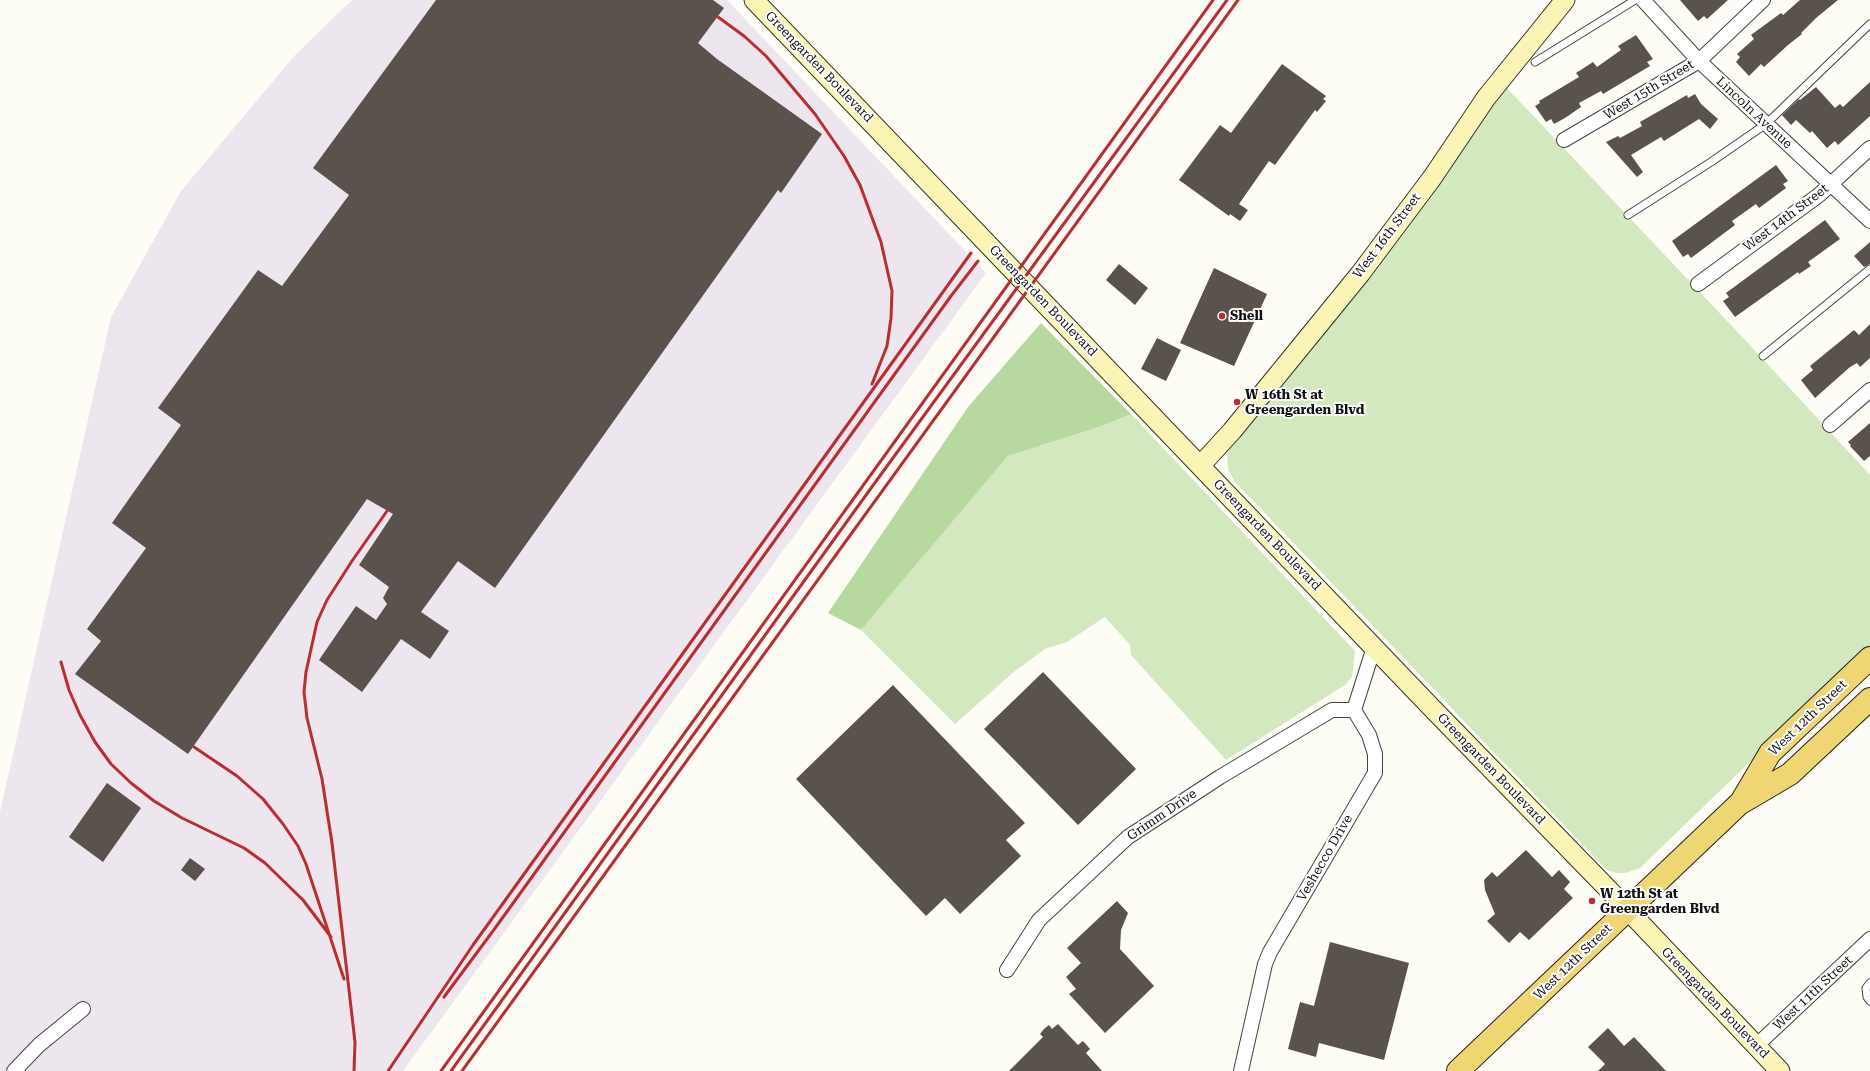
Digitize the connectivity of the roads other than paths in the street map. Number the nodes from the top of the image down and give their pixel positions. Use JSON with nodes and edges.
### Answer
{"nodes":[{"id":1,"x":754,"y":0,"type":"edge"},
{"id":2,"x":1565,"y":0,"type":"edge"},
{"id":3,"x":1635,"y":0,"type":"edge"},
{"id":4,"x":1643,"y":0,"type":"edge"},
{"id":5,"x":1763,"y":0,"type":"edge"},
{"id":6,"x":1870,"y":24,"type":"edge"},
{"id":7,"x":1699,"y":61,"type":"junction"},
{"id":8,"x":1535,"y":62,"type":"dead end"},
{"id":9,"x":1766,"y":124,"type":"junction"},
{"id":10,"x":1564,"y":140,"type":"dead end"},
{"id":11,"x":1870,"y":148,"type":"edge"},
{"id":12,"x":1830,"y":185,"type":"junction"},
{"id":13,"x":1628,"y":215,"type":"dead end"},
{"id":14,"x":1870,"y":221,"type":"edge"},
{"id":15,"x":1870,"y":269,"type":"edge"},
{"id":16,"x":1698,"y":284,"type":"dead end"},
{"id":17,"x":1763,"y":356,"type":"dead end"},
{"id":18,"x":1870,"y":390,"type":"edge"},
{"id":19,"x":1830,"y":425,"type":"dead end"},
{"id":20,"x":1200,"y":466,"type":"junction"},
{"id":21,"x":1374,"y":647,"type":"junction"},
{"id":22,"x":1870,"y":658,"type":"edge"},
{"id":23,"x":1870,"y":699,"type":"edge"},
{"id":24,"x":1354,"y":710,"type":"junction"},
{"id":25,"x":1740,"y":804,"type":"junction"},
{"id":26,"x":1627,"y":911,"type":"junction"},
{"id":27,"x":1870,"y":939,"type":"edge"},
{"id":28,"x":1007,"y":970,"type":"dead end"},
{"id":29,"x":1870,"y":983,"type":"edge"},
{"id":30,"x":1870,"y":1001,"type":"edge"},
{"id":31,"x":83,"y":1009,"type":"dead end"},
{"id":32,"x":1756,"y":1046,"type":"junction"},
{"id":33,"x":14,"y":1071,"type":"edge"},
{"id":34,"x":1241,"y":1071,"type":"edge"},
{"id":35,"x":1458,"y":1071,"type":"edge"},
{"id":36,"x":1780,"y":1071,"type":"edge"}],
"edges":[{"from":1,"to":20,"type":"street","name":"Greengarden Boulevard"},
{"from":2,"to":20,"type":"street","name":"West 16th Street"},
{"from":3,"to":8,"type":"lane"},
{"from":4,"to":7,"type":"street","name":"Lincoln Avenue"},
{"from":5,"to":7,"type":"street","name":"West 15th Street"},
{"from":6,"to":9,"type":"lane"},
{"from":7,"to":9,"type":"street","name":"Lincoln Avenue"},
{"from":7,"to":10,"type":"street","name":"West 15th Street"},
{"from":9,"to":12,"type":"street","name":"Lincoln Avenue"},
{"from":9,"to":13,"type":"lane"},
{"from":11,"to":12,"type":"street","name":"West 14th Street"},
{"from":12,"to":14,"type":"street","name":"Lincoln Avenue"},
{"from":12,"to":16,"type":"street","name":"West 14th Street"},
{"from":15,"to":17,"type":"lane"},
{"from":18,"to":19,"type":"street"},
{"from":20,"to":21,"type":"street","name":"Greengarden Boulevard"},
{"from":21,"to":24,"type":"street"},
{"from":21,"to":26,"type":"street","name":"Greengarden Boulevard"},
{"from":22,"to":25,"type":"main road","name":"West 12th Street"},
{"from":23,"to":25,"type":"main road","name":"West 12th Street"},
{"from":24,"to":28,"type":"street","name":"Grimm Drive"},
{"from":24,"to":34,"type":"street","name":"Veshecco Drive"},
{"from":25,"to":26,"type":"main road","name":"West 12th Street"},
{"from":26,"to":32,"type":"street","name":"Greengarden Boulevard"},
{"from":26,"to":35,"type":"main road","name":"West 12th Street"},
{"from":27,"to":32,"type":"street","name":"West 11th Street"},
{"from":29,"to":30,"type":"lane"},
{"from":31,"to":33,"type":"street"},
{"from":32,"to":36,"type":"street","name":"Greengarden Boulevard"}]}
